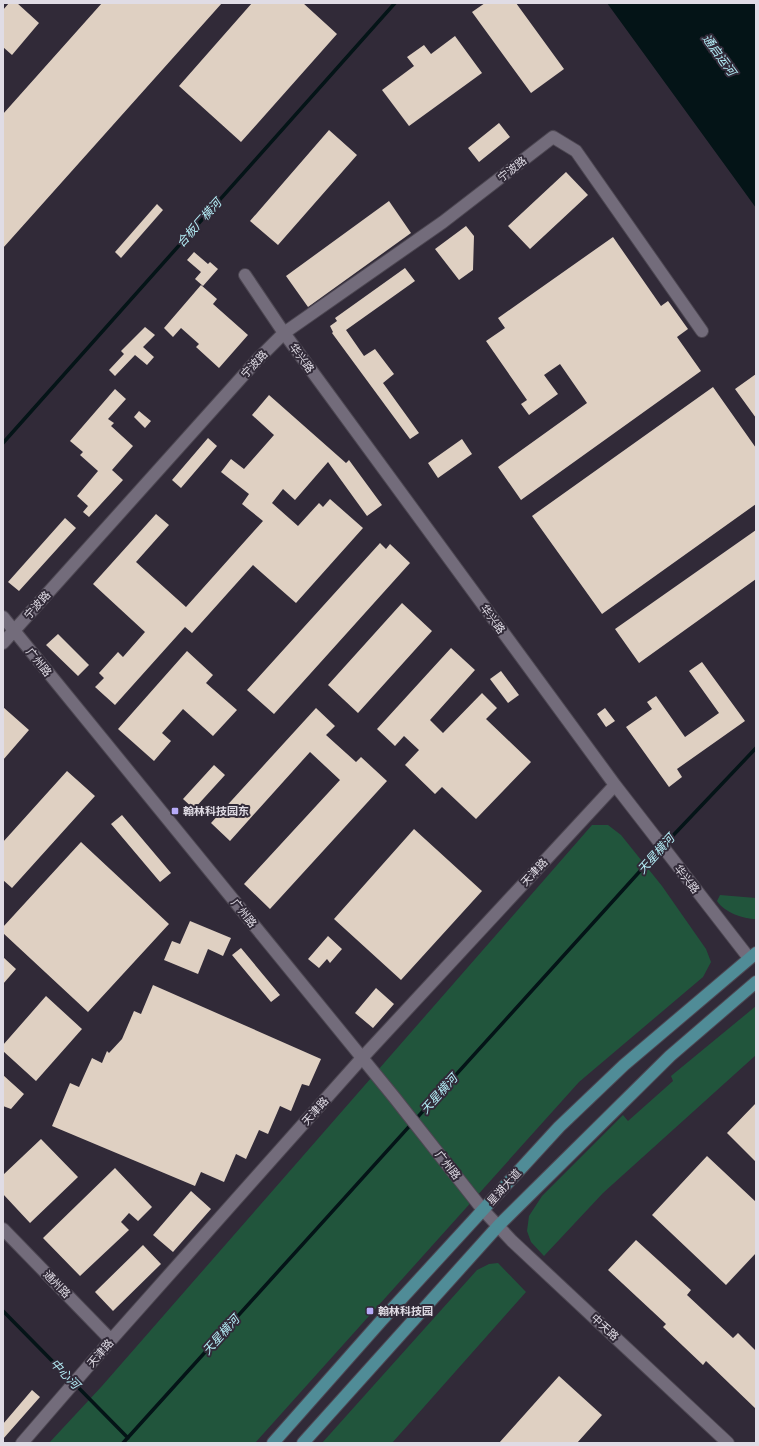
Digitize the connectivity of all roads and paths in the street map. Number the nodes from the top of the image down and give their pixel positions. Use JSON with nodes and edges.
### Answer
{"nodes":[{"id":1,"x":246,"y":275,"type":"dead end"},
{"id":2,"x":702,"y":331,"type":"dead end"},
{"id":3,"x":284,"y":333,"type":"junction"},
{"id":4,"x":3,"y":617,"type":"edge"},
{"id":5,"x":14,"y":631,"type":"junction"},
{"id":6,"x":3,"y":643,"type":"edge"},
{"id":7,"x":615,"y":785,"type":"junction"},
{"id":8,"x":752,"y":955,"type":"edge"},
{"id":9,"x":756,"y":982,"type":"edge"},
{"id":10,"x":362,"y":1058,"type":"junction"},
{"id":11,"x":483,"y":1210,"type":"junction"},
{"id":12,"x":499,"y":1225,"type":"junction"},
{"id":13,"x":3,"y":1229,"type":"edge"},
{"id":14,"x":111,"y":1340,"type":"junction"},
{"id":15,"x":22,"y":1443,"type":"edge"},
{"id":16,"x":273,"y":1443,"type":"edge"},
{"id":17,"x":303,"y":1443,"type":"edge"},
{"id":18,"x":728,"y":1443,"type":"edge"}],
"edges":[{"from":1,"to":3,"type":"street","name":"华兴路"},
{"from":2,"to":3,"type":"street","name":"宁波路"},
{"from":3,"to":5,"type":"street","name":"宁波路"},
{"from":3,"to":7,"type":"street","name":"华兴路"},
{"from":4,"to":5,"type":"street","name":"广州路"},
{"from":5,"to":6,"type":"street","name":"宁波路"},
{"from":5,"to":10,"type":"street","name":"广州路"},
{"from":7,"to":8,"type":"street","name":"华兴路"},
{"from":7,"to":10,"type":"street","name":"天津路"},
{"from":8,"to":11,"type":"main road","name":"星湖大道"},
{"from":9,"to":12,"type":"main road","name":"星湖大道"},
{"from":10,"to":11,"type":"street","name":"广州路"},
{"from":10,"to":14,"type":"street","name":"天津路"},
{"from":11,"to":12,"type":"street","name":"中天路"},
{"from":11,"to":16,"type":"main road","name":"星湖大道"},
{"from":12,"to":17,"type":"main road","name":"星湖大道"},
{"from":12,"to":18,"type":"street","name":"中天路"},
{"from":13,"to":14,"type":"street","name":"通州路"},
{"from":14,"to":15,"type":"street","name":"天津路"}]}
